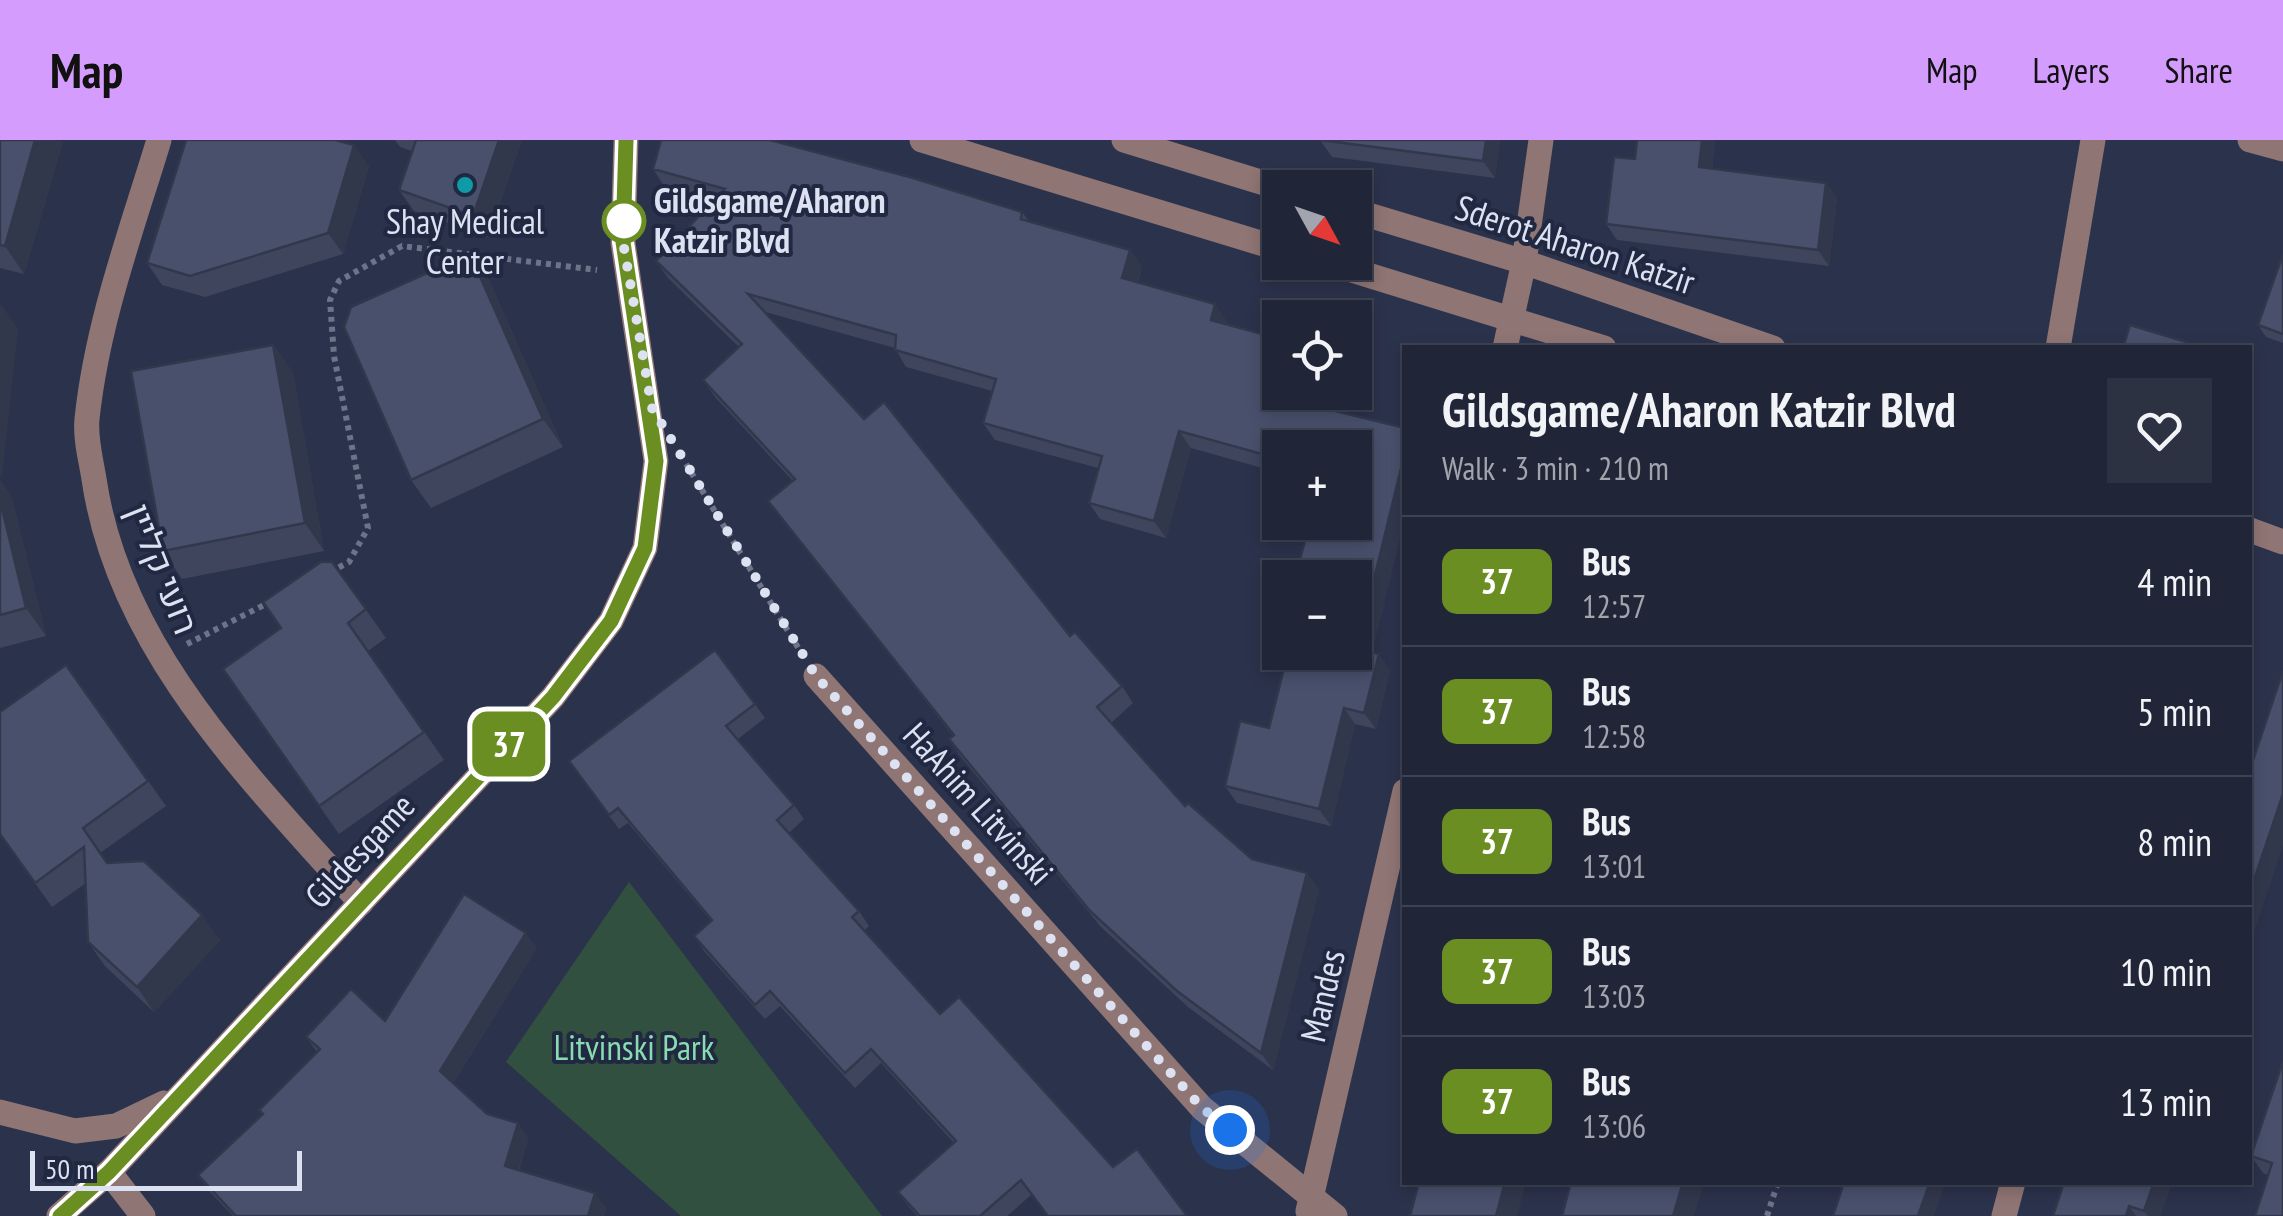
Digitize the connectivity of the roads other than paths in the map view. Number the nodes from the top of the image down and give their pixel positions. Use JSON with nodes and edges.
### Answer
{"nodes":[{"id":1,"x":159,"y":140,"type":"edge"},
{"id":2,"x":626,"y":140,"type":"edge"},
{"id":3,"x":922,"y":140,"type":"edge"},
{"id":4,"x":1124,"y":140,"type":"edge"},
{"id":5,"x":1542,"y":140,"type":"edge"},
{"id":6,"x":2094,"y":140,"type":"edge"},
{"id":7,"x":2250,"y":140,"type":"edge"},
{"id":8,"x":2283,"y":150,"type":"edge"},
{"id":9,"x":1262,"y":182,"type":"edge"},
{"id":10,"x":1372,"y":215,"type":"edge"},
{"id":11,"x":1262,"y":243,"type":"edge"},
{"id":12,"x":1524,"y":262,"type":"junction"},
{"id":13,"x":1372,"y":276,"type":"edge"},
{"id":14,"x":1512,"y":319,"type":"junction"},
{"id":15,"x":1506,"y":345,"type":"edge"},
{"id":16,"x":1594,"y":345,"type":"edge"},
{"id":17,"x":1764,"y":345,"type":"edge"},
{"id":18,"x":2059,"y":345,"type":"edge"},
{"id":19,"x":2252,"y":531,"type":"edge"},
{"id":20,"x":2283,"y":542,"type":"edge"},
{"id":21,"x":816,"y":676,"type":"road end"},
{"id":22,"x":1402,"y":804,"type":"edge"},
{"id":23,"x":360,"y":903,"type":"junction"},
{"id":24,"x":178,"y":1097,"type":"junction"},
{"id":25,"x":0,"y":1112,"type":"edge"},
{"id":26,"x":109,"y":1172,"type":"junction"},
{"id":27,"x":2013,"y":1185,"type":"edge"},
{"id":28,"x":1310,"y":1207,"type":"edge"},
{"id":29,"x":60,"y":1216,"type":"edge"},
{"id":30,"x":144,"y":1216,"type":"edge"},
{"id":31,"x":1335,"y":1216,"type":"edge"},
{"id":32,"x":2004,"y":1216,"type":"edge"}],
"edges":[{"from":1,"to":23,"type":"street","name":"רועי קליין"},
{"from":2,"to":23,"type":"street","name":"Gildesgame"},
{"from":3,"to":11,"type":"street"},
{"from":4,"to":9,"type":"street"},
{"from":5,"to":12,"type":"street"},
{"from":6,"to":18,"type":"street"},
{"from":7,"to":8,"type":"street"},
{"from":10,"to":12,"type":"street","name":"Sderot Aharon Katzir"},
{"from":12,"to":14,"type":"street"},
{"from":12,"to":17,"type":"street","name":"Sderot Aharon Katzir"},
{"from":13,"to":14,"type":"street"},
{"from":14,"to":15,"type":"street"},
{"from":14,"to":16,"type":"street"},
{"from":19,"to":20,"type":"street"},
{"from":21,"to":28,"type":"street","name":"HaAhim Litvinski"},
{"from":22,"to":28,"type":"street","name":"Mandes"},
{"from":23,"to":24,"type":"street","name":"Gildesgame"},
{"from":24,"to":25,"type":"street"},
{"from":24,"to":26,"type":"street","name":"Gildesgame"},
{"from":26,"to":29,"type":"street","name":"Gildesgame"},
{"from":26,"to":30,"type":"street"},
{"from":27,"to":32,"type":"street"},
{"from":28,"to":31,"type":"street","name":"HaAhim Litvinski"}]}
